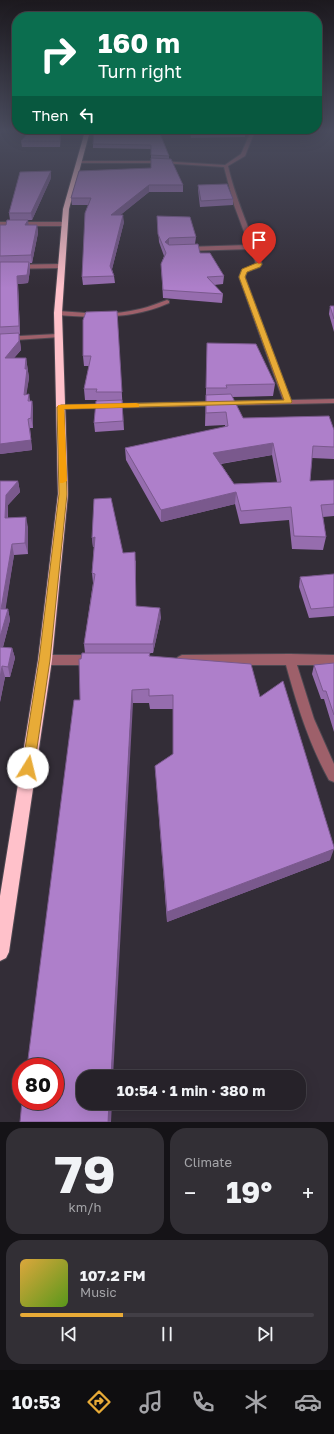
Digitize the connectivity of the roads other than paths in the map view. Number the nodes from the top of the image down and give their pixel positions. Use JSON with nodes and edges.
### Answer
{"nodes":[{"id":1,"x":73,"y":183,"type":"edge"},
{"id":2,"x":230,"y":183,"type":"edge"},
{"id":3,"x":0,"y":224,"type":"edge"},
{"id":4,"x":65,"y":224,"type":"junction"},
{"id":5,"x":254,"y":247,"type":"junction"},
{"id":6,"x":176,"y":249,"type":"edge"},
{"id":7,"x":62,"y":266,"type":"junction"},
{"id":8,"x":0,"y":267,"type":"edge"},
{"id":9,"x":167,"y":302,"type":"dead end"},
{"id":10,"x":58,"y":313,"type":"junction"},
{"id":11,"x":58,"y":336,"type":"junction"},
{"id":12,"x":0,"y":339,"type":"edge"},
{"id":13,"x":334,"y":401,"type":"edge"},
{"id":14,"x":288,"y":402,"type":"junction"},
{"id":15,"x":61,"y":407,"type":"junction"},
{"id":16,"x":45,"y":660,"type":"junction"},
{"id":17,"x":100,"y":660,"type":"edge"},
{"id":18,"x":172,"y":660,"type":"edge"},
{"id":19,"x":290,"y":660,"type":"junction"},
{"id":20,"x":334,"y":660,"type":"edge"},
{"id":21,"x":334,"y":776,"type":"edge"},
{"id":22,"x":0,"y":952,"type":"edge"}],
"edges":[{"from":1,"to":4,"type":"highway"},
{"from":2,"to":5,"type":"street"},
{"from":3,"to":4,"type":"street"},
{"from":4,"to":7,"type":"highway"},
{"from":5,"to":6,"type":"street"},
{"from":5,"to":14,"type":"street"},
{"from":7,"to":8,"type":"street"},
{"from":7,"to":10,"type":"highway"},
{"from":9,"to":10,"type":"street"},
{"from":10,"to":11,"type":"highway"},
{"from":11,"to":12,"type":"street"},
{"from":11,"to":15,"type":"highway"},
{"from":13,"to":14,"type":"street"},
{"from":14,"to":15,"type":"street"},
{"from":15,"to":16,"type":"highway"},
{"from":16,"to":17,"type":"street"},
{"from":16,"to":22,"type":"highway"},
{"from":18,"to":19,"type":"street"},
{"from":19,"to":20,"type":"street"},
{"from":19,"to":21,"type":"street"}]}
